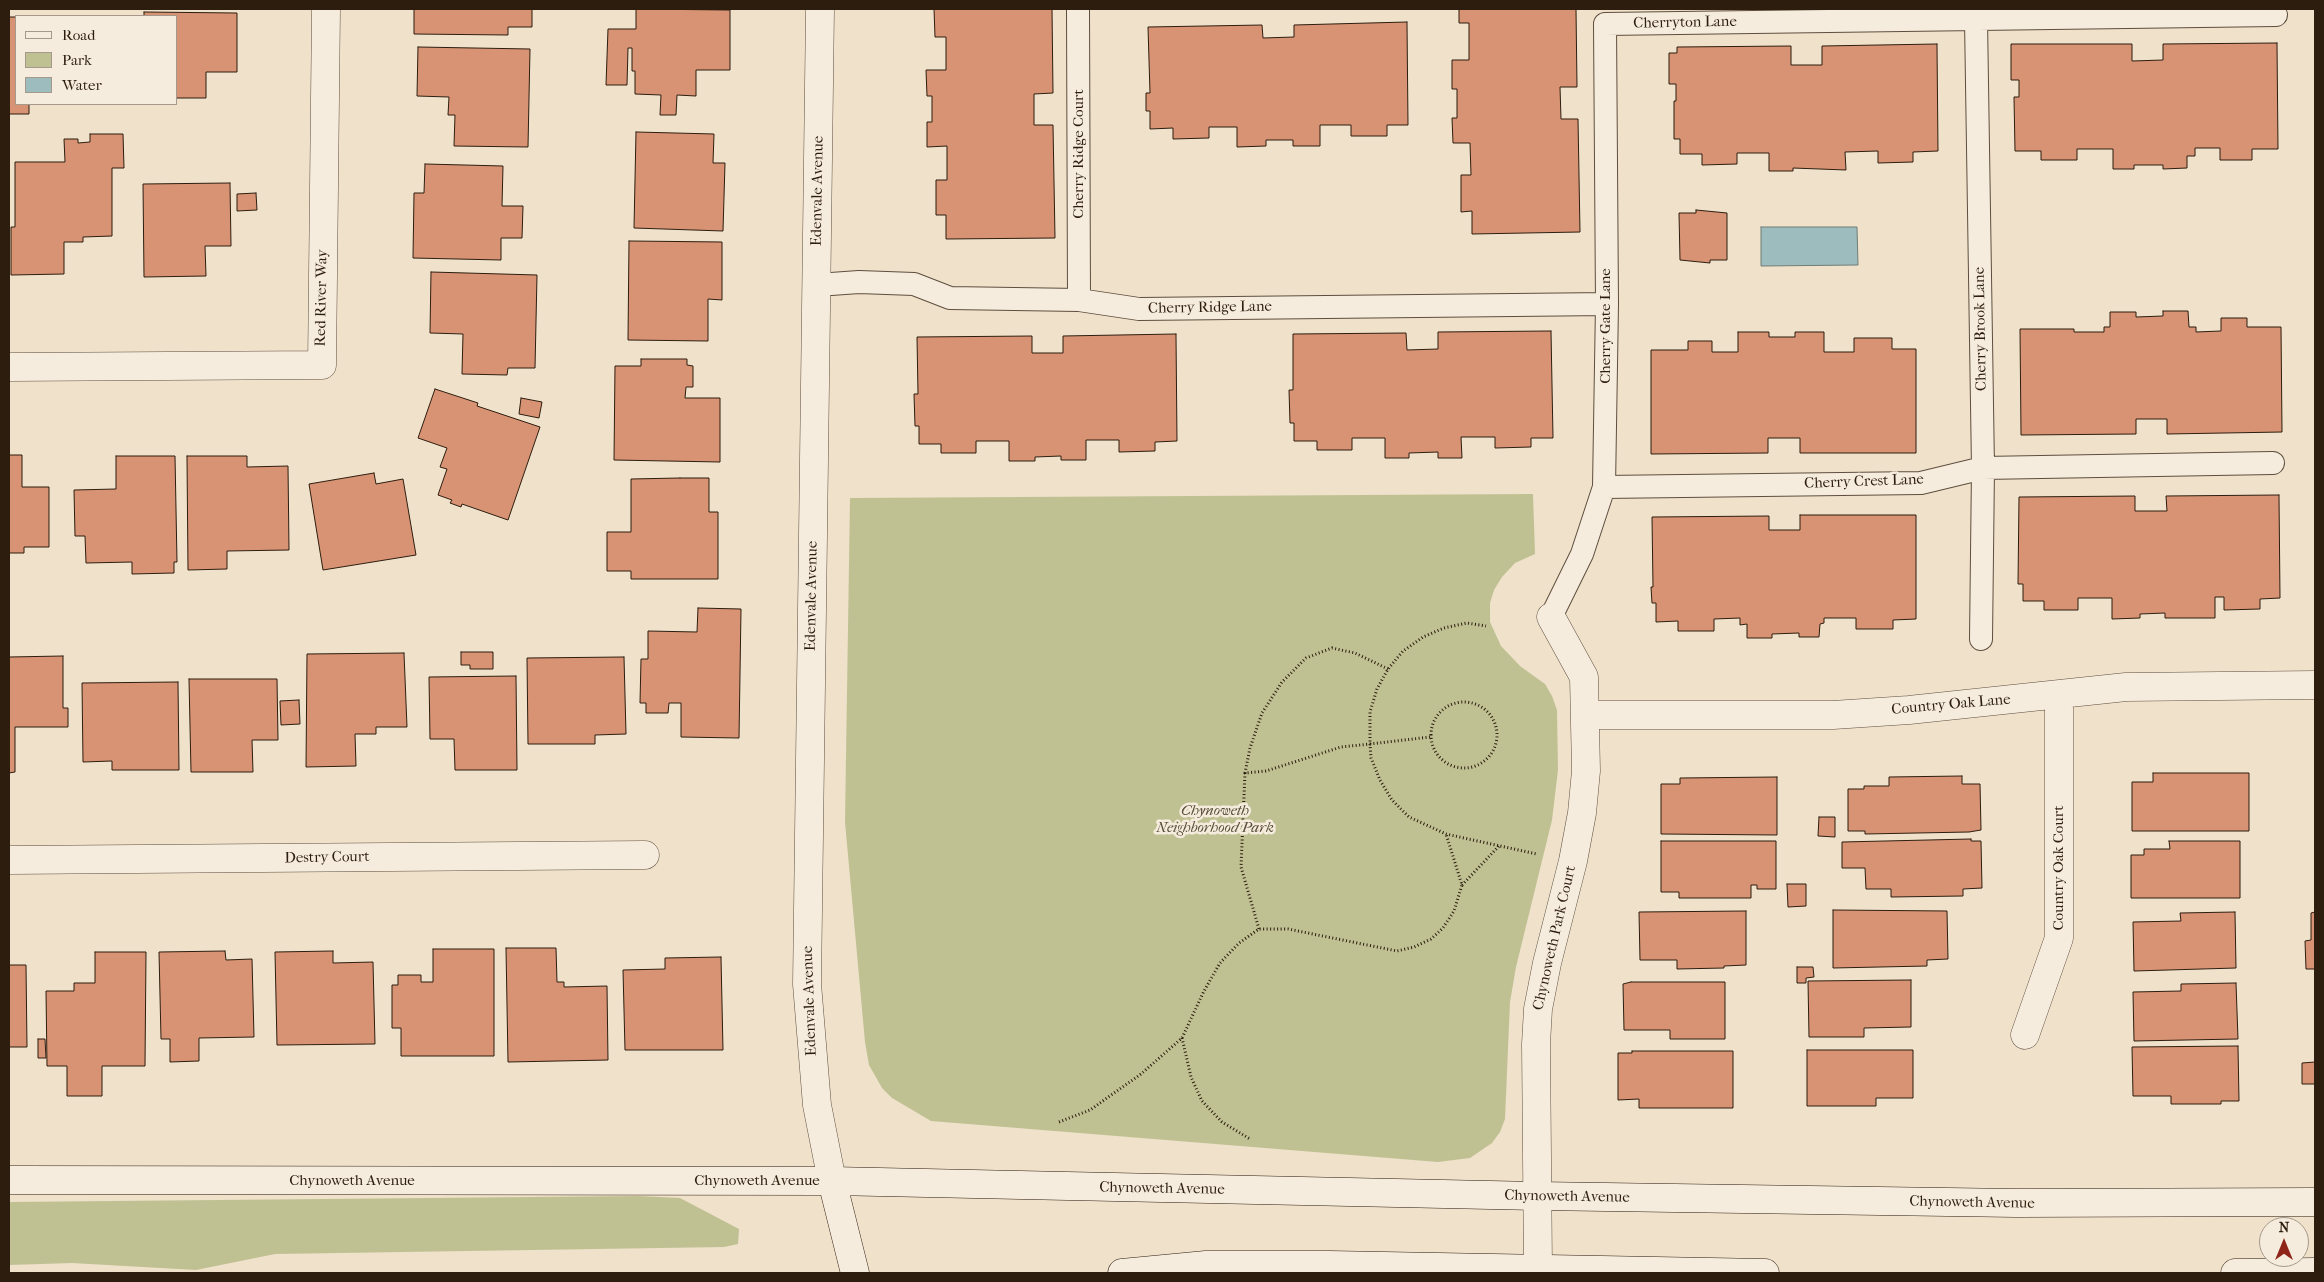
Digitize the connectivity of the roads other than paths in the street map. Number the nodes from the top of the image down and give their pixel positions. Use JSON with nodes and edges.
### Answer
{"nodes":[{"id":1,"x":326,"y":9,"type":"edge"},
{"id":2,"x":820,"y":9,"type":"edge"},
{"id":3,"x":1078,"y":9,"type":"edge"},
{"id":4,"x":2276,"y":15,"type":"dead end"},
{"id":5,"x":1976,"y":19,"type":"junction"},
{"id":6,"x":1605,"y":24,"type":"joint"},
{"id":7,"x":817,"y":285,"type":"junction"},
{"id":8,"x":1079,"y":300,"type":"junction"},
{"id":9,"x":1607,"y":304,"type":"junction"},
{"id":10,"x":9,"y":367,"type":"edge"},
{"id":11,"x":2272,"y":463,"type":"dead end"},
{"id":12,"x":1983,"y":468,"type":"junction"},
{"id":13,"x":1604,"y":486,"type":"junction"},
{"id":14,"x":1551,"y":617,"type":"joint"},
{"id":15,"x":1982,"y":639,"type":"dead end"},
{"id":16,"x":2315,"y":685,"type":"edge"},
{"id":17,"x":2059,"y":695,"type":"junction"},
{"id":18,"x":1586,"y":715,"type":"junction"},
{"id":19,"x":645,"y":855,"type":"dead end"},
{"id":20,"x":9,"y":860,"type":"edge"},
{"id":21,"x":2025,"y":1035,"type":"dead end"},
{"id":22,"x":9,"y":1180,"type":"edge"},
{"id":23,"x":832,"y":1181,"type":"junction"},
{"id":24,"x":1537,"y":1196,"type":"junction"},
{"id":25,"x":2315,"y":1202,"type":"edge"},
{"id":26,"x":1538,"y":1269,"type":"junction"},
{"id":27,"x":2315,"y":1272,"type":"edge"},
{"id":28,"x":855,"y":1273,"type":"edge"},
{"id":29,"x":1122,"y":1273,"type":"edge"},
{"id":30,"x":1765,"y":1273,"type":"edge"},
{"id":31,"x":2234,"y":1273,"type":"edge"}],
"edges":[{"from":1,"to":10,"type":"street","name":"Red River Way"},
{"from":2,"to":7,"type":"street","name":"Edenvale Avenue"},
{"from":3,"to":8,"type":"lane","name":"Cherry Ridge Court"},
{"from":4,"to":5,"type":"lane","name":"Cherryton Lane"},
{"from":5,"to":6,"type":"lane","name":"Cherryton Lane"},
{"from":5,"to":12,"type":"lane","name":"Cherry Brook Lane"},
{"from":6,"to":9,"type":"lane","name":"Cherry Gate Lane"},
{"from":7,"to":8,"type":"lane","name":"Cherry Ridge Lane"},
{"from":7,"to":23,"type":"street","name":"Edenvale Avenue"},
{"from":8,"to":9,"type":"lane","name":"Cherry Ridge Lane"},
{"from":9,"to":13,"type":"lane","name":"Cherry Gate Lane"},
{"from":11,"to":12,"type":"lane","name":"Cherry Crest Lane"},
{"from":12,"to":13,"type":"lane","name":"Cherry Crest Lane"},
{"from":12,"to":15,"type":"lane","name":"Cherry Brook Lane"},
{"from":13,"to":14,"type":"lane","name":"Cherry Gate Lane"},
{"from":14,"to":18,"type":"street","name":"Chynoweth Park Court"},
{"from":16,"to":17,"type":"street","name":"Country Oak Lane"},
{"from":17,"to":18,"type":"street","name":"Country Oak Lane"},
{"from":17,"to":21,"type":"street","name":"Country Oak Court"},
{"from":18,"to":24,"type":"street","name":"Chynoweth Park Court"},
{"from":19,"to":20,"type":"street","name":"Destry Court"},
{"from":22,"to":23,"type":"street","name":"Chynoweth Avenue"},
{"from":23,"to":24,"type":"street","name":"Chynoweth Avenue"},
{"from":23,"to":28,"type":"street","name":"Edenvale Avenue"},
{"from":24,"to":25,"type":"street","name":"Chynoweth Avenue"},
{"from":24,"to":26,"type":"street","name":"Chynoweth Park Court"},
{"from":26,"to":29,"type":"street"},
{"from":26,"to":30,"type":"street"},
{"from":27,"to":31,"type":"street"}]}
